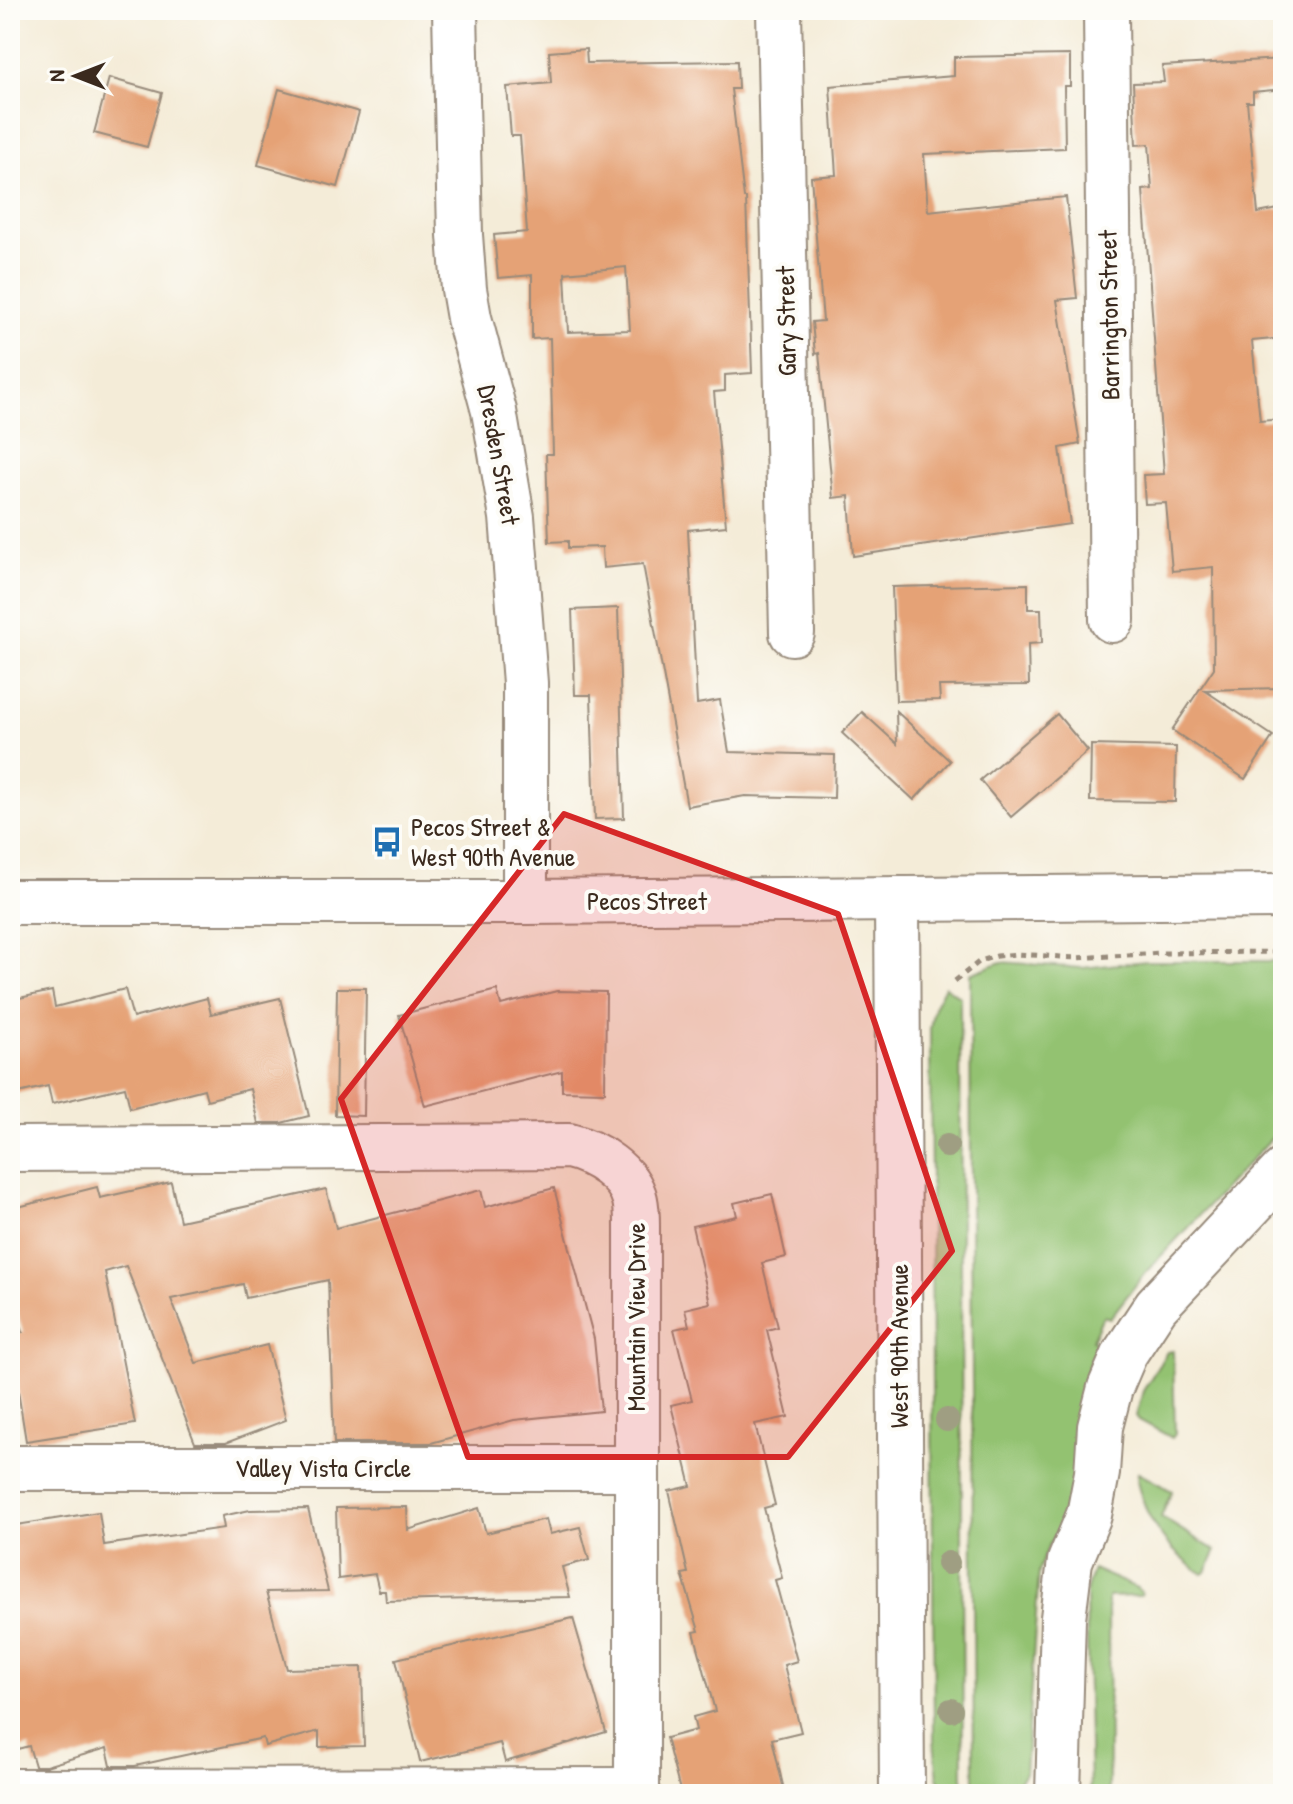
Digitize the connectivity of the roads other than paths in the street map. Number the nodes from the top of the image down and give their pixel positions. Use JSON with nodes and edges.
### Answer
{"nodes":[{"id":1,"x":455,"y":10,"type":"edge"},
{"id":2,"x":779,"y":10,"type":"edge"},
{"id":3,"x":1106,"y":10,"type":"edge"},
{"id":4,"x":1112,"y":620,"type":"dead end"},
{"id":5,"x":792,"y":633,"type":"dead end"},
{"id":6,"x":1283,"y":896,"type":"edge"},
{"id":7,"x":897,"y":899,"type":"junction"},
{"id":8,"x":10,"y":902,"type":"edge"},
{"id":9,"x":525,"y":902,"type":"junction"},
{"id":10,"x":10,"y":1149,"type":"edge"},
{"id":11,"x":1283,"y":1171,"type":"edge"},
{"id":12,"x":10,"y":1468,"type":"edge"},
{"id":13,"x":635,"y":1468,"type":"junction"},
{"id":14,"x":10,"y":1791,"type":"edge"},
{"id":15,"x":637,"y":1792,"type":"edge"},
{"id":16,"x":902,"y":1794,"type":"edge"},
{"id":17,"x":1058,"y":1794,"type":"edge"}],
"edges":[{"from":1,"to":9,"type":"street","name":"Dresden Street"},
{"from":2,"to":5,"type":"street","name":"Gary Street"},
{"from":3,"to":4,"type":"street","name":"Barrington Street"},
{"from":6,"to":7,"type":"street","name":"Pecos Street"},
{"from":7,"to":9,"type":"street","name":"Pecos Street"},
{"from":7,"to":16,"type":"street","name":"West 90th Avenue"},
{"from":8,"to":9,"type":"street","name":"Pecos Street"},
{"from":10,"to":13,"type":"street","name":"Mountain View Drive"},
{"from":11,"to":17,"type":"street"},
{"from":12,"to":13,"type":"street","name":"Valley Vista Circle"},
{"from":13,"to":15,"type":"street","name":"Mountain View Drive"},
{"from":14,"to":15,"type":"street"}]}
